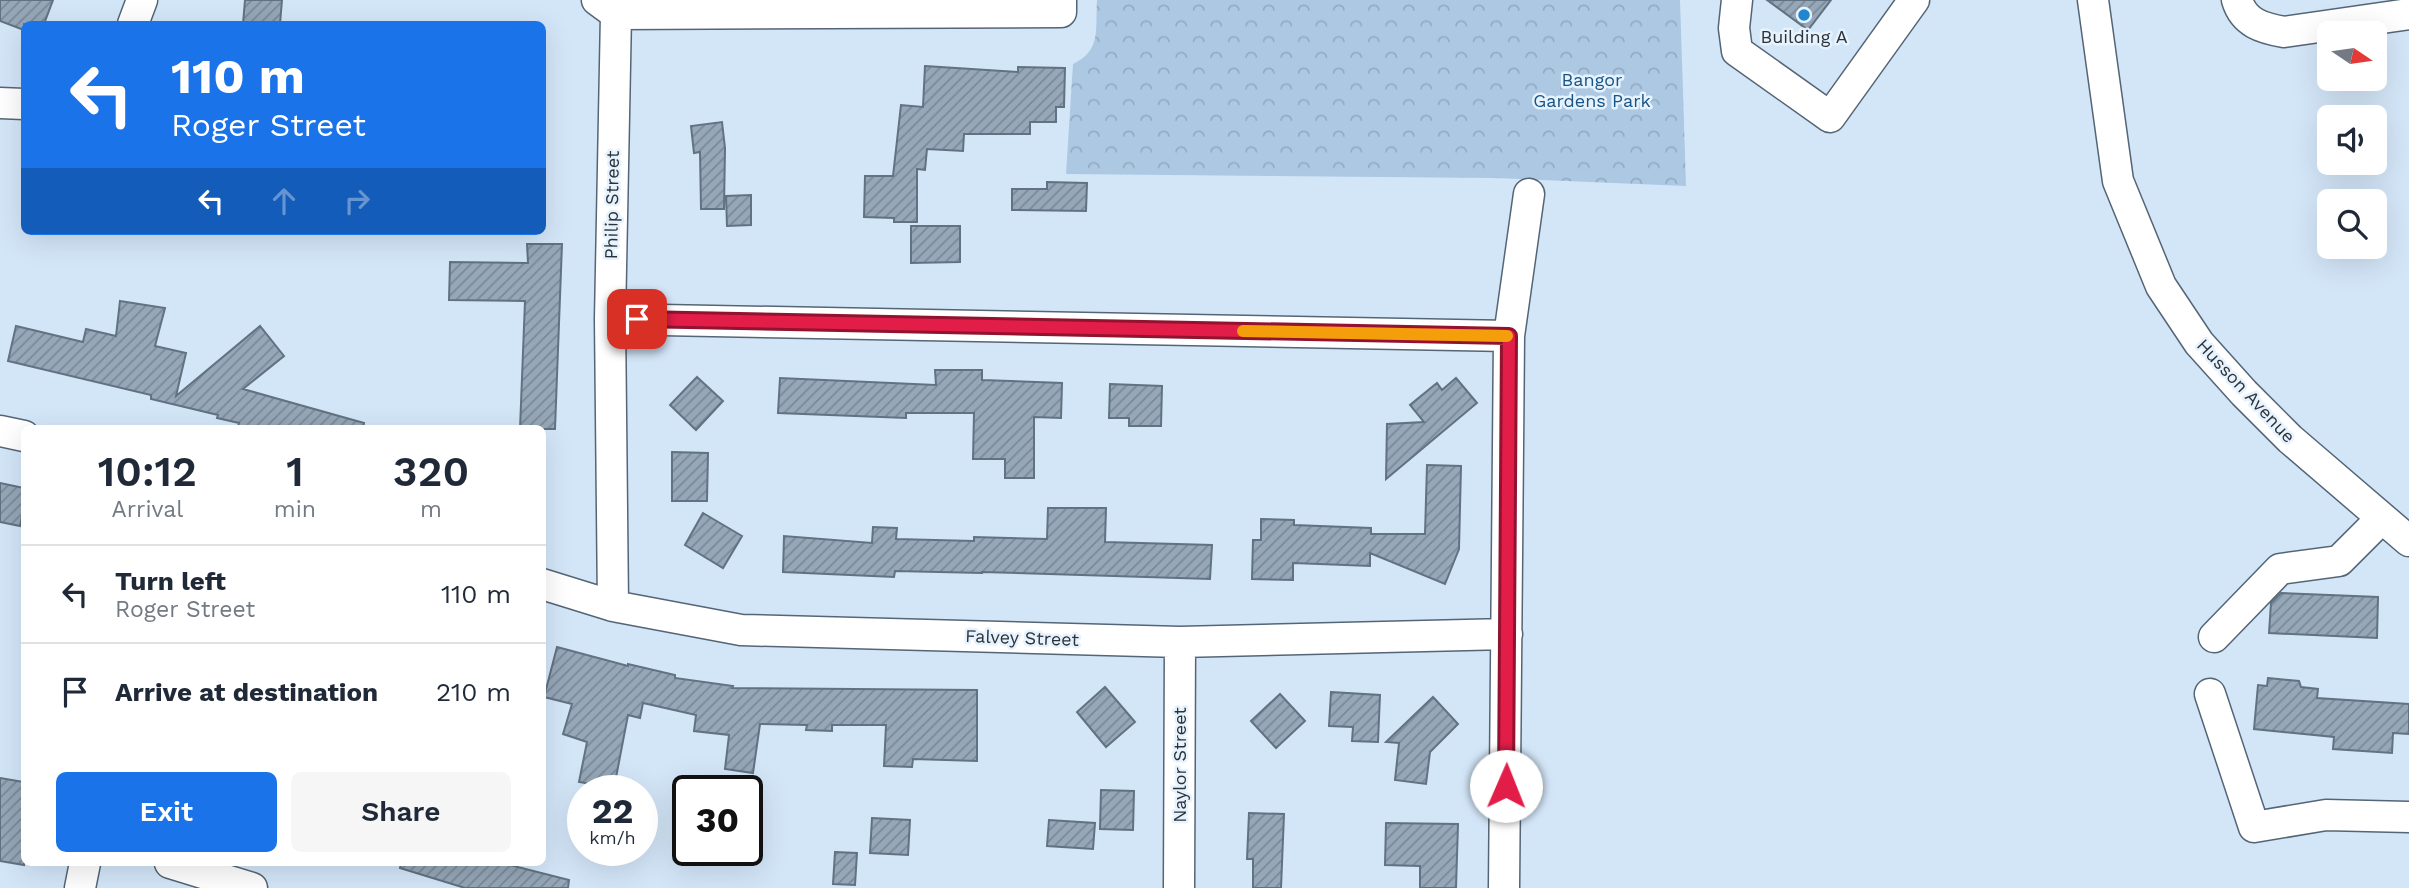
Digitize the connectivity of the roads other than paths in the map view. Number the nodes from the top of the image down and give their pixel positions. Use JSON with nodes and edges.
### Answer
{"nodes":[{"id":1,"x":142,"y":0,"type":"edge"},
{"id":2,"x":1737,"y":0,"type":"edge"},
{"id":3,"x":1914,"y":0,"type":"edge"},
{"id":4,"x":2093,"y":0,"type":"edge"},
{"id":5,"x":2237,"y":0,"type":"edge"},
{"id":6,"x":1061,"y":6,"type":"edge"},
{"id":7,"x":607,"y":7,"type":"edge"},
{"id":8,"x":2409,"y":14,"type":"edge"},
{"id":9,"x":134,"y":21,"type":"edge"},
{"id":10,"x":0,"y":103,"type":"edge"},
{"id":11,"x":21,"y":104,"type":"edge"},
{"id":12,"x":1529,"y":194,"type":"dead end"},
{"id":13,"x":610,"y":319,"type":"junction"},
{"id":14,"x":1509,"y":336,"type":"junction"},
{"id":15,"x":0,"y":430,"type":"edge"},
{"id":16,"x":21,"y":435,"type":"edge"},
{"id":17,"x":2382,"y":518,"type":"junction"},
{"id":18,"x":2409,"y":541,"type":"edge"},
{"id":19,"x":546,"y":585,"type":"edge"},
{"id":20,"x":613,"y":606,"type":"junction"},
{"id":21,"x":1507,"y":634,"type":"junction"},
{"id":22,"x":2214,"y":637,"type":"dead end"},
{"id":23,"x":1180,"y":642,"type":"junction"},
{"id":24,"x":2210,"y":694,"type":"dead end"},
{"id":25,"x":2409,"y":817,"type":"edge"},
{"id":26,"x":84,"y":866,"type":"edge"},
{"id":27,"x":180,"y":866,"type":"edge"},
{"id":28,"x":80,"y":888,"type":"edge"},
{"id":29,"x":252,"y":888,"type":"edge"},
{"id":30,"x":1179,"y":888,"type":"edge"},
{"id":31,"x":1504,"y":888,"type":"edge"}],
"edges":[{"from":1,"to":9,"type":"street"},
{"from":2,"to":3,"type":"street"},
{"from":4,"to":17,"type":"street","name":"Husson Avenue"},
{"from":5,"to":8,"type":"street"},
{"from":6,"to":7,"type":"street"},
{"from":7,"to":13,"type":"street","name":"Philip Street"},
{"from":10,"to":11,"type":"street"},
{"from":12,"to":14,"type":"street"},
{"from":13,"to":14,"type":"street"},
{"from":13,"to":20,"type":"street","name":"Philip Street"},
{"from":14,"to":21,"type":"street"},
{"from":15,"to":16,"type":"street"},
{"from":17,"to":18,"type":"street","name":"Husson Avenue"},
{"from":17,"to":22,"type":"street"},
{"from":19,"to":20,"type":"street","name":"Falvey Street"},
{"from":20,"to":23,"type":"street","name":"Falvey Street"},
{"from":21,"to":23,"type":"street","name":"Falvey Street"},
{"from":21,"to":31,"type":"street"},
{"from":23,"to":30,"type":"street","name":"Naylor Street"},
{"from":24,"to":25,"type":"street"},
{"from":26,"to":28,"type":"street"},
{"from":27,"to":29,"type":"street"}]}
